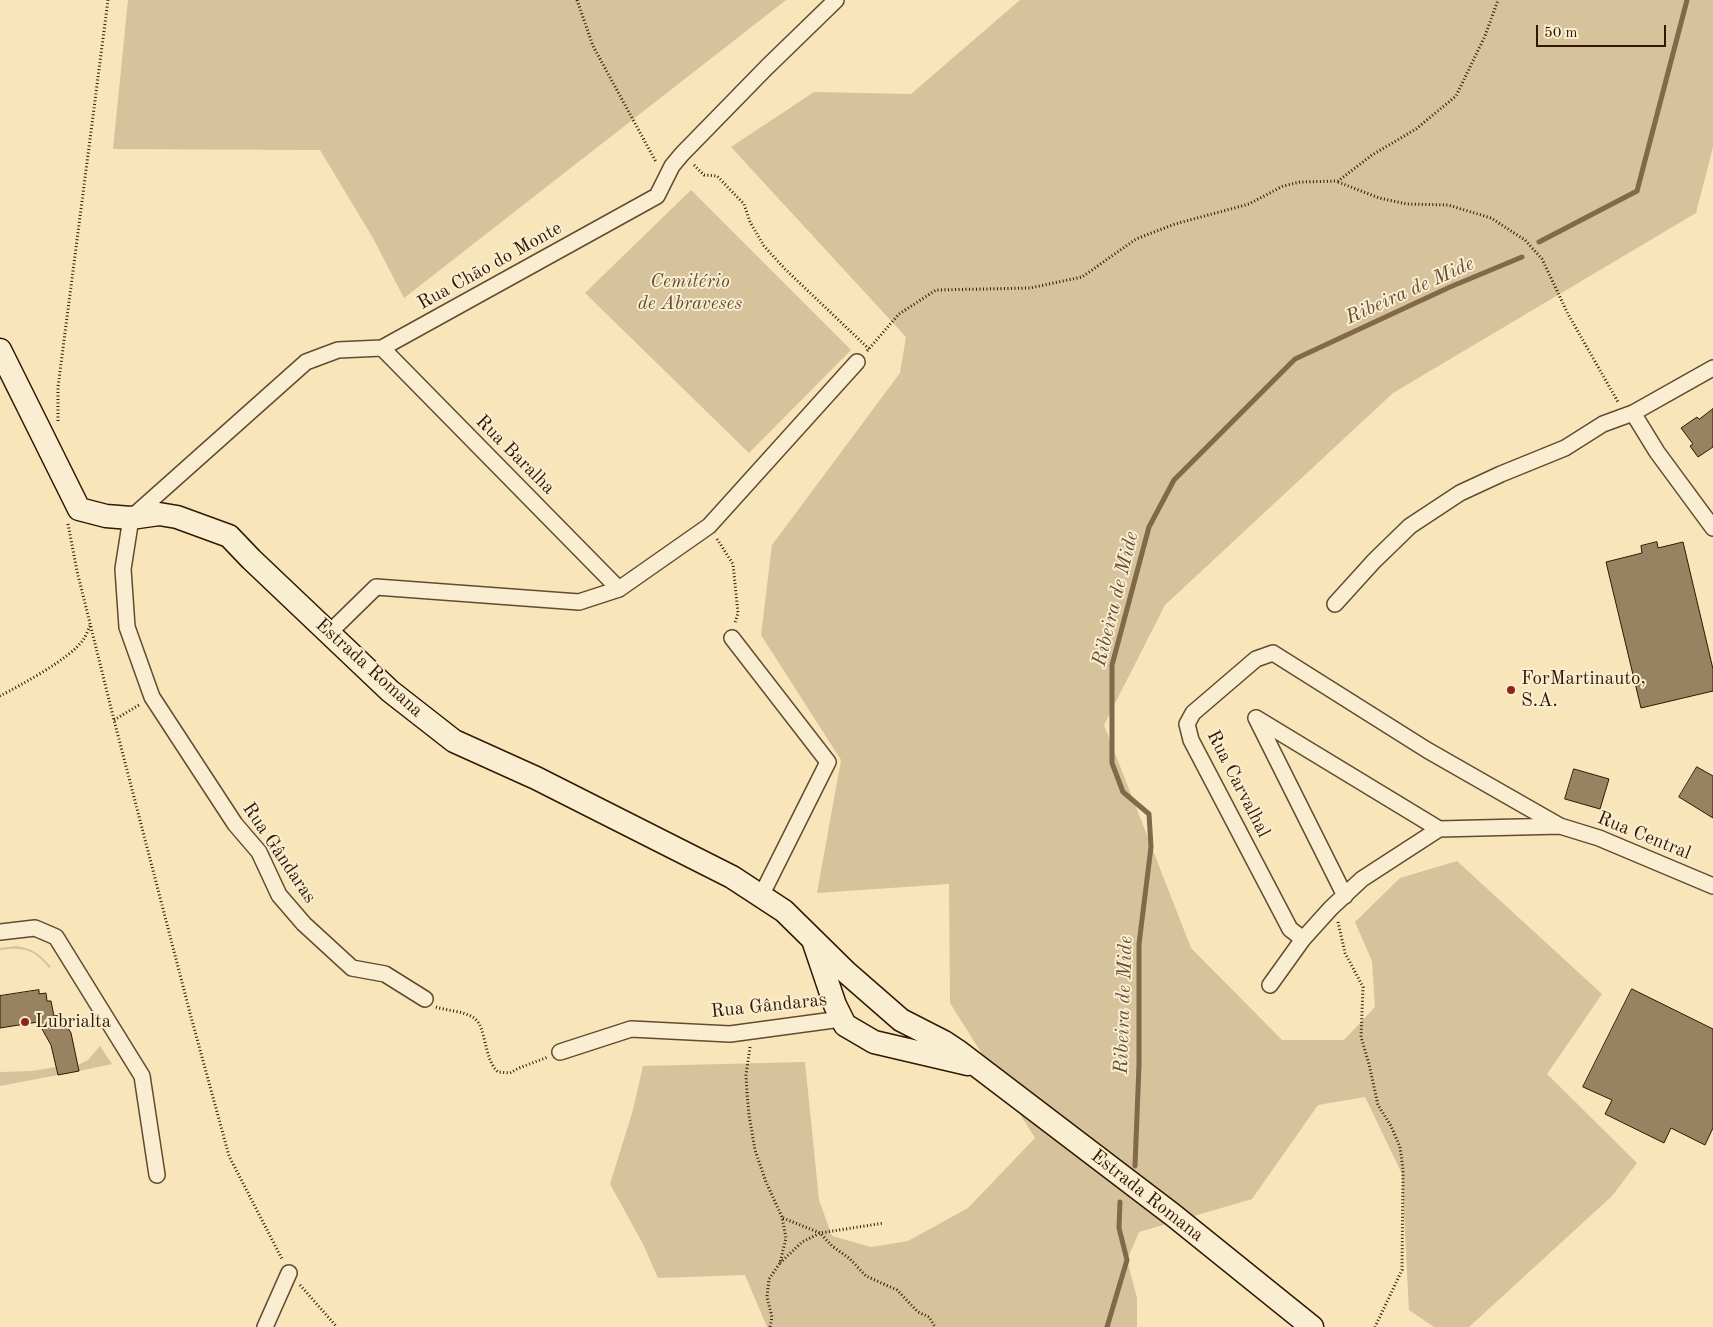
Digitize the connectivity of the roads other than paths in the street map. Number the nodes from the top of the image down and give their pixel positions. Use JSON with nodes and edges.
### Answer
{"nodes":[{"id":1,"x":836,"y":0,"type":"edge"},
{"id":2,"x":382,"y":348,"type":"junction"},
{"id":3,"x":0,"y":350,"type":"edge"},
{"id":4,"x":857,"y":362,"type":"road end"},
{"id":5,"x":1713,"y":368,"type":"edge"},
{"id":6,"x":1629,"y":414,"type":"junction"},
{"id":7,"x":131,"y":518,"type":"junction"},
{"id":8,"x":1713,"y":528,"type":"edge"},
{"id":9,"x":619,"y":589,"type":"junction"},
{"id":10,"x":1335,"y":604,"type":"dead end"},
{"id":11,"x":329,"y":633,"type":"junction"},
{"id":12,"x":732,"y":638,"type":"road end"},
{"id":13,"x":1560,"y":826,"type":"junction"},
{"id":14,"x":1439,"y":830,"type":"junction"},
{"id":15,"x":1713,"y":886,"type":"edge"},
{"id":16,"x":761,"y":896,"type":"junction"},
{"id":17,"x":1345,"y":896,"type":"junction"},
{"id":18,"x":0,"y":932,"type":"edge"},
{"id":19,"x":1303,"y":939,"type":"junction"},
{"id":20,"x":813,"y":940,"type":"junction"},
{"id":21,"x":1270,"y":985,"type":"dead end"},
{"id":22,"x":425,"y":999,"type":"road end"},
{"id":23,"x":842,"y":1018,"type":"junction"},
{"id":24,"x":560,"y":1052,"type":"road end"},
{"id":25,"x":979,"y":1067,"type":"junction"},
{"id":26,"x":157,"y":1176,"type":"dead end"},
{"id":27,"x":289,"y":1272,"type":"dead end"},
{"id":28,"x":265,"y":1327,"type":"edge"},
{"id":29,"x":1312,"y":1327,"type":"edge"}],
"edges":[{"from":1,"to":2,"type":"street","name":"Rua Chão do Monte"},
{"from":2,"to":7,"type":"street","name":"Rua Chão do Monte"},
{"from":2,"to":9,"type":"street","name":"Rua Baralha"},
{"from":3,"to":7,"type":"street","name":"Estrada Romana"},
{"from":4,"to":9,"type":"street"},
{"from":5,"to":6,"type":"street"},
{"from":6,"to":8,"type":"street"},
{"from":6,"to":10,"type":"street"},
{"from":7,"to":11,"type":"street","name":"Estrada Romana"},
{"from":7,"to":22,"type":"street","name":"Rua Gândaras"},
{"from":9,"to":11,"type":"street"},
{"from":11,"to":16,"type":"street","name":"Estrada Romana"},
{"from":12,"to":16,"type":"street"},
{"from":13,"to":14,"type":"street"},
{"from":13,"to":15,"type":"street","name":"Rua Central"},
{"from":13,"to":19,"type":"street","name":"Rua Carvalhal"},
{"from":14,"to":17,"type":"street"},
{"from":14,"to":17,"type":"street"},
{"from":16,"to":20,"type":"street","name":"Estrada Romana"},
{"from":17,"to":19,"type":"street"},
{"from":18,"to":26,"type":"street"},
{"from":19,"to":21,"type":"street"},
{"from":20,"to":23,"type":"street","name":"Estrada Romana"},
{"from":20,"to":25,"type":"street","name":"Estrada Romana"},
{"from":23,"to":24,"type":"street","name":"Rua Gândaras"},
{"from":23,"to":25,"type":"street","name":"Estrada Romana"},
{"from":25,"to":29,"type":"street","name":"Estrada Romana"},
{"from":27,"to":28,"type":"street"}]}
